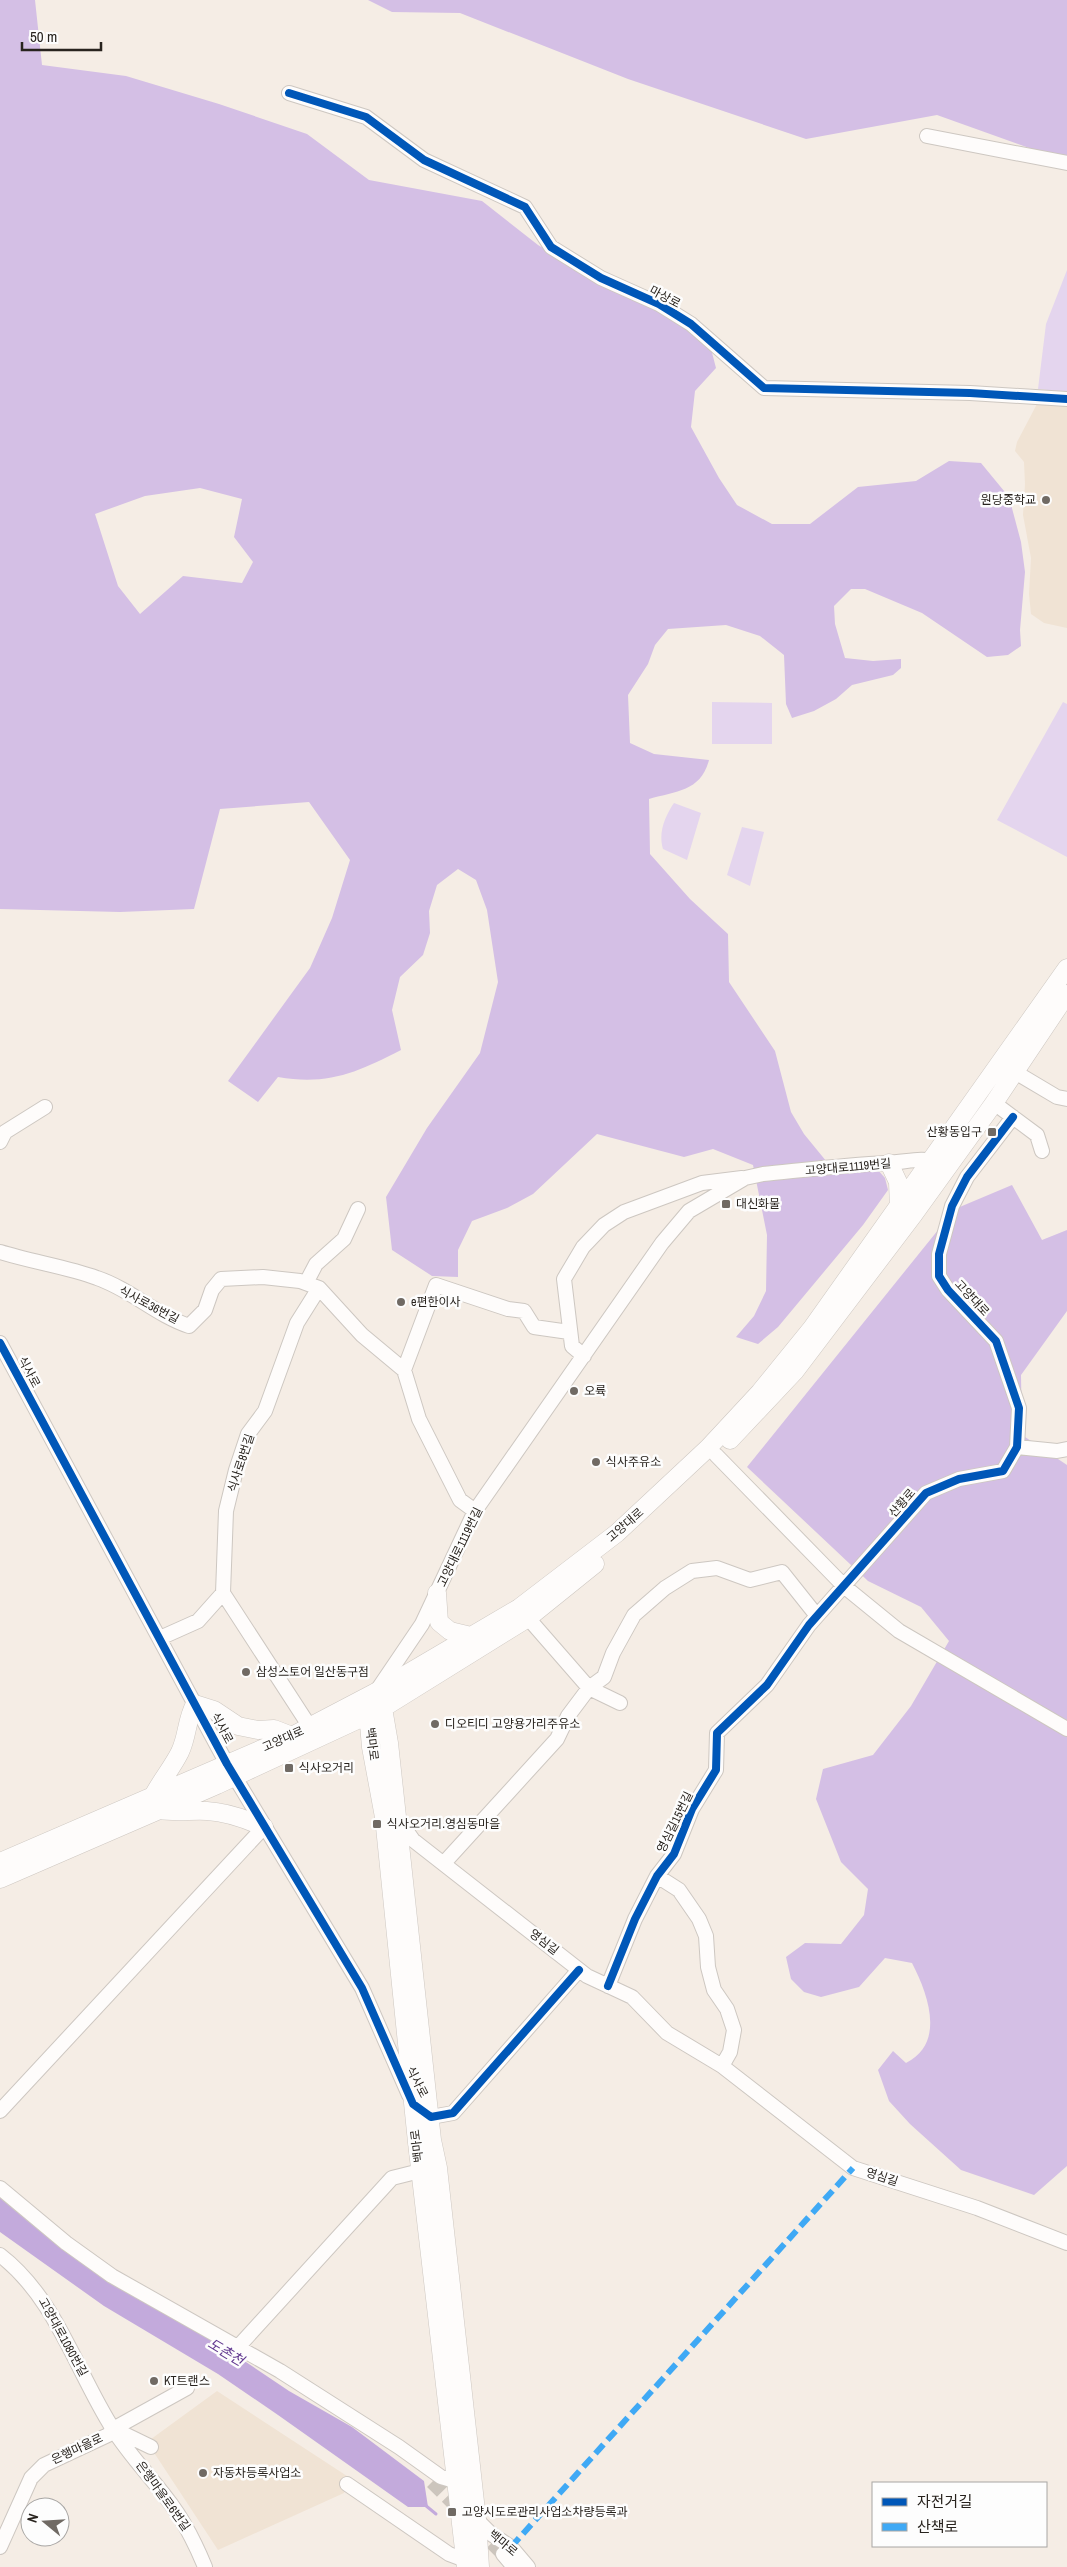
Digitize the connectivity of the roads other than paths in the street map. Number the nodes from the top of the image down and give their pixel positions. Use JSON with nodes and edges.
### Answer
{"nodes":[{"id":1,"x":289,"y":93,"type":"dead end"},
{"id":2,"x":927,"y":136,"type":"dead end"},
{"id":3,"x":1067,"y":164,"type":"edge"},
{"id":4,"x":1067,"y":399,"type":"edge"},
{"id":5,"x":1067,"y":968,"type":"edge"},
{"id":6,"x":1067,"y":994,"type":"edge"},
{"id":7,"x":1015,"y":1072,"type":"junction"},
{"id":8,"x":1067,"y":1099,"type":"edge"},
{"id":9,"x":994,"y":1103,"type":"junction"},
{"id":10,"x":46,"y":1107,"type":"dead end"},
{"id":11,"x":1013,"y":1117,"type":"junction"},
{"id":12,"x":0,"y":1142,"type":"edge"},
{"id":13,"x":1042,"y":1151,"type":"dead end"},
{"id":14,"x":930,"y":1160,"type":"junction"},
{"id":15,"x":889,"y":1163,"type":"junction"},
{"id":16,"x":950,"y":1164,"type":"junction"},
{"id":17,"x":745,"y":1178,"type":"junction"},
{"id":18,"x":899,"y":1208,"type":"junction"},
{"id":19,"x":358,"y":1210,"type":"dead end"},
{"id":20,"x":0,"y":1252,"type":"edge"},
{"id":21,"x":306,"y":1283,"type":"junction"},
{"id":22,"x":319,"y":1288,"type":"junction"},
{"id":23,"x":569,"y":1332,"type":"junction"},
{"id":24,"x":0,"y":1343,"type":"edge"},
{"id":25,"x":584,"y":1356,"type":"junction"},
{"id":26,"x":404,"y":1370,"type":"junction"},
{"id":27,"x":1017,"y":1447,"type":"junction"},
{"id":28,"x":1067,"y":1449,"type":"edge"},
{"id":29,"x":716,"y":1455,"type":"junction"},
{"id":30,"x":475,"y":1511,"type":"junction"},
{"id":31,"x":845,"y":1587,"type":"junction"},
{"id":32,"x":437,"y":1593,"type":"junction"},
{"id":33,"x":223,"y":1594,"type":"junction"},
{"id":34,"x":817,"y":1616,"type":"junction"},
{"id":35,"x":528,"y":1618,"type":"junction"},
{"id":36,"x":471,"y":1636,"type":"junction"},
{"id":37,"x":160,"y":1638,"type":"junction"},
{"id":38,"x":589,"y":1688,"type":"junction"},
{"id":39,"x":376,"y":1692,"type":"junction"},
{"id":40,"x":620,"y":1703,"type":"dead end"},
{"id":41,"x":195,"y":1704,"type":"junction"},
{"id":42,"x":376,"y":1711,"type":"junction"},
{"id":43,"x":310,"y":1727,"type":"junction"},
{"id":44,"x":1067,"y":1729,"type":"edge"},
{"id":45,"x":292,"y":1736,"type":"junction"},
{"id":46,"x":232,"y":1769,"type":"junction"},
{"id":47,"x":154,"y":1804,"type":"junction"},
{"id":48,"x":397,"y":1817,"type":"junction"},
{"id":49,"x":264,"y":1827,"type":"junction"},
{"id":50,"x":0,"y":1862,"type":"edge"},
{"id":51,"x":444,"y":1863,"type":"junction"},
{"id":52,"x":657,"y":1876,"type":"junction"},
{"id":53,"x":0,"y":1879,"type":"edge"},
{"id":54,"x":579,"y":1970,"type":"junction"},
{"id":55,"x":608,"y":1986,"type":"junction"},
{"id":56,"x":722,"y":2066,"type":"junction"},
{"id":57,"x":413,"y":2104,"type":"junction"},
{"id":58,"x":0,"y":2111,"type":"edge"},
{"id":59,"x":430,"y":2117,"type":"junction"},
{"id":60,"x":420,"y":2171,"type":"junction"},
{"id":61,"x":0,"y":2188,"type":"edge"},
{"id":62,"x":1067,"y":2243,"type":"edge"},
{"id":63,"x":0,"y":2255,"type":"edge"},
{"id":64,"x":238,"y":2348,"type":"junction"},
{"id":65,"x":187,"y":2388,"type":"dead end"},
{"id":66,"x":113,"y":2429,"type":"junction"},
{"id":67,"x":151,"y":2447,"type":"dead end"},
{"id":68,"x":399,"y":2447,"type":"junction"},
{"id":69,"x":432,"y":2482,"type":"tunnel mouth"},
{"id":70,"x":458,"y":2482,"type":"junction"},
{"id":71,"x":347,"y":2484,"type":"dead end"},
{"id":72,"x":477,"y":2520,"type":"junction"},
{"id":73,"x":0,"y":2547,"type":"edge"},
{"id":74,"x":503,"y":2554,"type":"tunnel mouth"},
{"id":75,"x":473,"y":2565,"type":"edge"},
{"id":76,"x":205,"y":2567,"type":"edge"},
{"id":77,"x":514,"y":2567,"type":"edge"},
{"id":78,"x":528,"y":2567,"type":"edge"}],
"edges":[{"from":1,"to":4,"type":"street","name":"마상로"},
{"from":2,"to":3,"type":"street"},
{"from":5,"to":14,"type":"main road","name":"고양대로"},
{"from":6,"to":7,"type":"main road","name":"고양대로"},
{"from":7,"to":8,"type":"street"},
{"from":7,"to":9,"type":"main road","name":"고양대로"},
{"from":9,"to":11,"type":"street"},
{"from":9,"to":16,"type":"main road","name":"고양대로"},
{"from":10,"to":12,"type":"street"},
{"from":11,"to":13,"type":"street"},
{"from":11,"to":27,"type":"street","name":"고양대로"},
{"from":14,"to":15,"type":"street","name":"고양대로1119번길"},
{"from":14,"to":16,"type":"street","name":"고양대로1119번길"},
{"from":14,"to":18,"type":"main road","name":"고양대로"},
{"from":15,"to":17,"type":"street","name":"고양대로1119번길"},
{"from":15,"to":18,"type":"main road"},
{"from":16,"to":29,"type":"main road","name":"고양대로"},
{"from":17,"to":23,"type":"street","name":"고양대로1119번길"},
{"from":17,"to":25,"type":"street","name":"고양대로1119번길"},
{"from":18,"to":36,"type":"main road","name":"고양대로"},
{"from":19,"to":21,"type":"street"},
{"from":20,"to":21,"type":"street","name":"식사로36번길"},
{"from":21,"to":22,"type":"street","name":"식사로36번길"},
{"from":22,"to":26,"type":"street","name":"식사로36번길"},
{"from":22,"to":33,"type":"street","name":"식사로8번길"},
{"from":23,"to":25,"type":"street","name":"고양대로1119번길"},
{"from":23,"to":26,"type":"street"},
{"from":24,"to":37,"type":"street","name":"식사로"},
{"from":25,"to":30,"type":"street","name":"고양대로1119번길"},
{"from":26,"to":30,"type":"street"},
{"from":27,"to":28,"type":"street"},
{"from":27,"to":31,"type":"street","name":"산황로"},
{"from":29,"to":31,"type":"street"},
{"from":29,"to":35,"type":"main road","name":"고양대로"},
{"from":30,"to":32,"type":"street","name":"고양대로1119번길"},
{"from":31,"to":34,"type":"street","name":"영심길15번길"},
{"from":31,"to":44,"type":"street"},
{"from":32,"to":36,"type":"main road"},
{"from":32,"to":39,"type":"street","name":"고양대로1119번길"},
{"from":33,"to":37,"type":"street"},
{"from":33,"to":43,"type":"street"},
{"from":34,"to":38,"type":"street"},
{"from":34,"to":52,"type":"street","name":"영심길15번길"},
{"from":35,"to":38,"type":"street"},
{"from":35,"to":42,"type":"main road","name":"고양대로"},
{"from":36,"to":39,"type":"main road","name":"고양대로"},
{"from":37,"to":41,"type":"street","name":"식사로"},
{"from":38,"to":40,"type":"street"},
{"from":38,"to":51,"type":"street"},
{"from":39,"to":42,"type":"main road","name":"백마로"},
{"from":39,"to":43,"type":"main road","name":"고양대로"},
{"from":41,"to":45,"type":"main road"},
{"from":41,"to":46,"type":"street","name":"식사로"},
{"from":41,"to":47,"type":"main road"},
{"from":42,"to":46,"type":"main road","name":"고양대로"},
{"from":42,"to":48,"type":"main road","name":"백마로"},
{"from":42,"to":57,"type":"main road","name":"백마로"},
{"from":43,"to":45,"type":"main road","name":"고양대로"},
{"from":45,"to":46,"type":"main road","name":"고양대로"},
{"from":46,"to":47,"type":"main road","name":"고양대로"},
{"from":46,"to":49,"type":"street","name":"식사로"},
{"from":47,"to":49,"type":"main road"},
{"from":47,"to":50,"type":"main road","name":"고양대로"},
{"from":47,"to":53,"type":"main road","name":"고양대로"},
{"from":48,"to":51,"type":"street","name":"영심길"},
{"from":48,"to":59,"type":"main road","name":"백마로"},
{"from":49,"to":57,"type":"street","name":"식사로"},
{"from":49,"to":58,"type":"street"},
{"from":51,"to":54,"type":"street","name":"영심길"},
{"from":52,"to":55,"type":"street","name":"영심길15번길"},
{"from":52,"to":56,"type":"street"},
{"from":54,"to":55,"type":"street","name":"영심길"},
{"from":54,"to":59,"type":"street"},
{"from":55,"to":56,"type":"street","name":"영심길"},
{"from":56,"to":62,"type":"street","name":"영심길"},
{"from":57,"to":59,"type":"street","name":"식사로"},
{"from":57,"to":60,"type":"main road","name":"백마로"},
{"from":59,"to":72,"type":"main road","name":"백마로"},
{"from":60,"to":64,"type":"street"},
{"from":60,"to":70,"type":"main road","name":"백마로"},
{"from":61,"to":64,"type":"street"},
{"from":63,"to":66,"type":"street","name":"고양대로1080번길"},
{"from":64,"to":68,"type":"street"},
{"from":65,"to":66,"type":"street","name":"은행마을로"},
{"from":66,"to":67,"type":"street"},
{"from":66,"to":73,"type":"street","name":"은행마을로"},
{"from":66,"to":76,"type":"street","name":"은행마을로6번길"},
{"from":68,"to":69,"type":"street"},
{"from":68,"to":70,"type":"street"},
{"from":70,"to":75,"type":"main road","name":"백마로"},
{"from":71,"to":75,"type":"street"},
{"from":72,"to":75,"type":"main road","name":"백마로"},
{"from":72,"to":78,"type":"street","name":"백마로"},
{"from":74,"to":77,"type":"street"}]}
